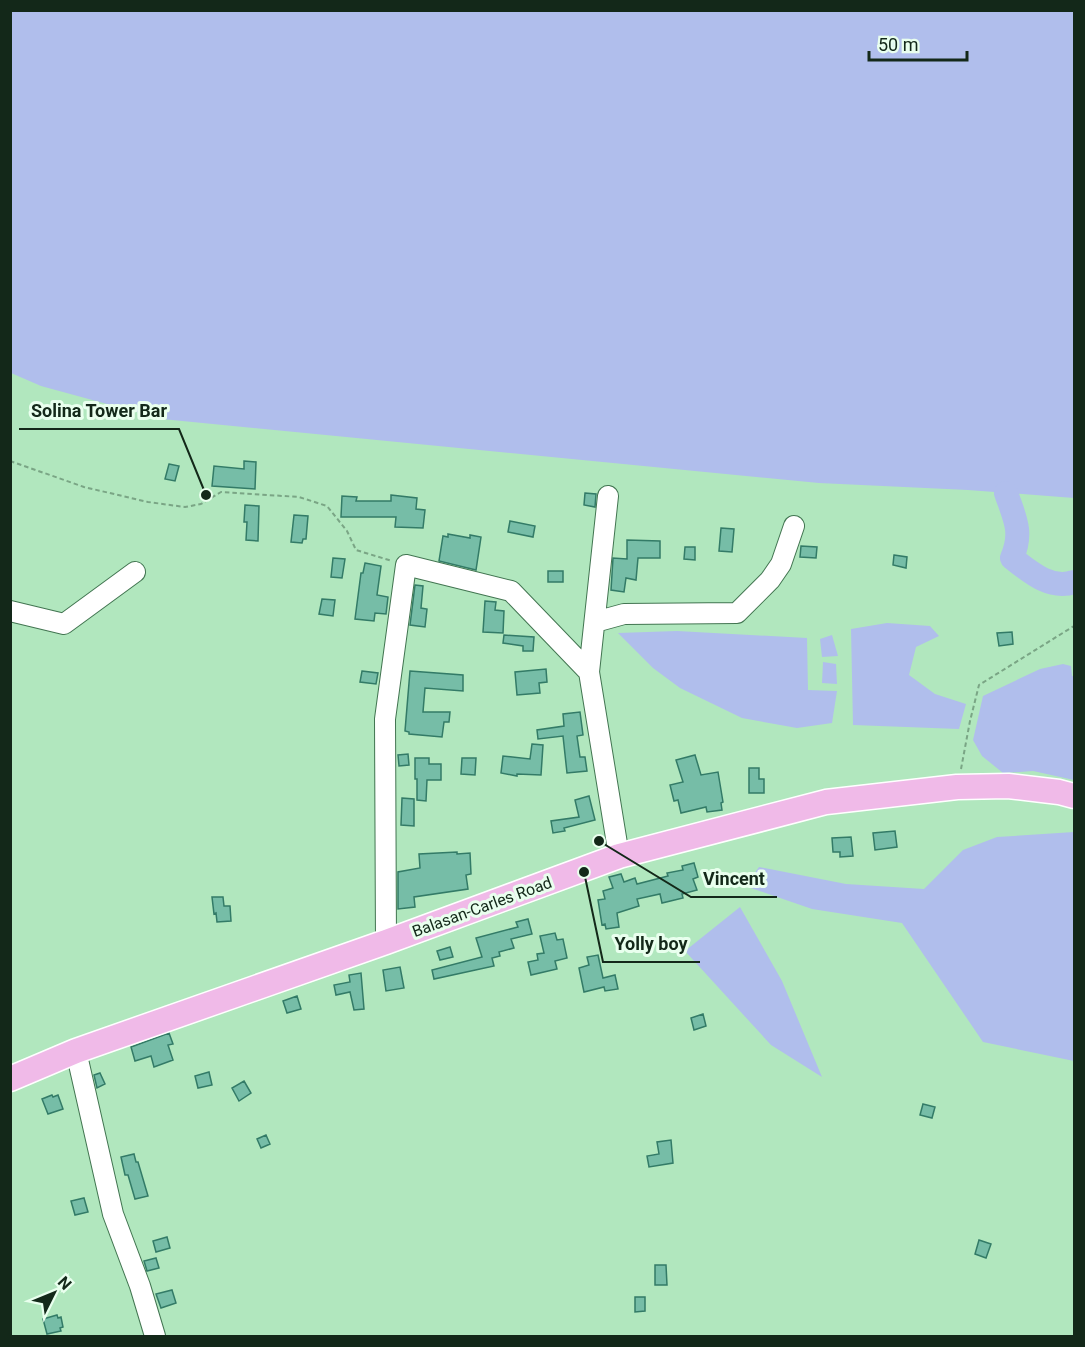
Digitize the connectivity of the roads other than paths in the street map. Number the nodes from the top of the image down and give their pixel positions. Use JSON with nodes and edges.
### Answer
{"nodes":[{"id":1,"x":608,"y":496,"type":"dead end"},
{"id":2,"x":795,"y":526,"type":"dead end"},
{"id":3,"x":135,"y":572,"type":"dead end"},
{"id":4,"x":10,"y":611,"type":"edge"},
{"id":5,"x":595,"y":622,"type":"junction"},
{"id":6,"x":589,"y":672,"type":"junction"},
{"id":7,"x":1074,"y":796,"type":"edge"},
{"id":8,"x":619,"y":856,"type":"junction"},
{"id":9,"x":386,"y":942,"type":"junction"},
{"id":10,"x":76,"y":1051,"type":"junction"},
{"id":11,"x":10,"y":1079,"type":"edge"},
{"id":12,"x":155,"y":1336,"type":"edge"}],
"edges":[{"from":1,"to":5,"type":"street"},
{"from":2,"to":5,"type":"street"},
{"from":3,"to":4,"type":"street"},
{"from":5,"to":6,"type":"street"},
{"from":6,"to":8,"type":"street"},
{"from":6,"to":9,"type":"street"},
{"from":7,"to":8,"type":"main road","name":"Balasan-Carles Road"},
{"from":8,"to":9,"type":"main road","name":"Balasan-Carles Road"},
{"from":9,"to":10,"type":"main road","name":"Balasan-Carles Road"},
{"from":10,"to":11,"type":"main road","name":"Balasan-Carles Road"},
{"from":10,"to":12,"type":"street"}]}
